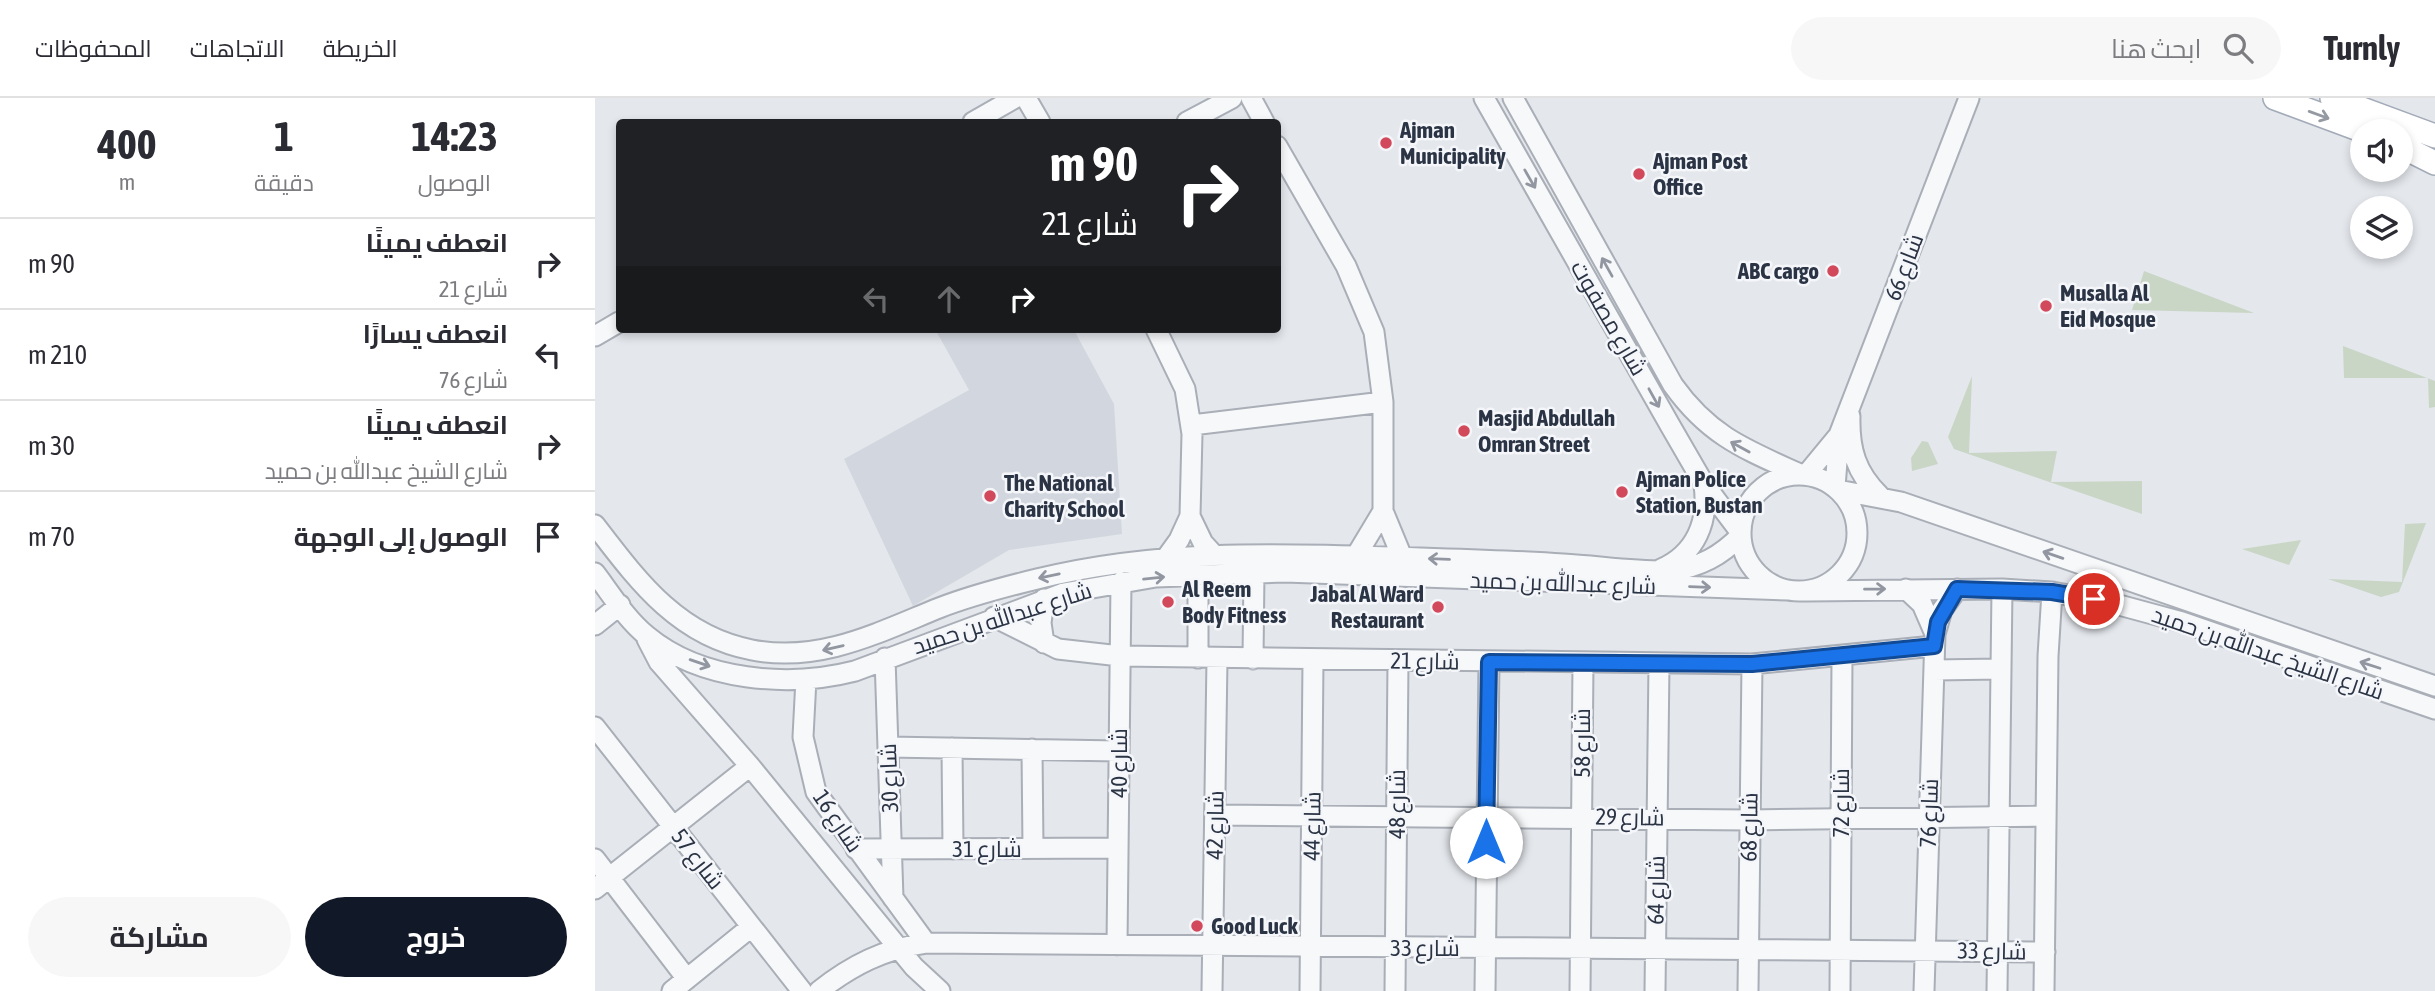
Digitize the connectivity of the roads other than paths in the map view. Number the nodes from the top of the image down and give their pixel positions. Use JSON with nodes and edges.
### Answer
{"nodes":[{"id":1,"x":1015,"y":98,"type":"edge"},
{"id":2,"x":1026,"y":98,"type":"edge"},
{"id":3,"x":1232,"y":98,"type":"edge"},
{"id":4,"x":1251,"y":98,"type":"edge"},
{"id":5,"x":1485,"y":98,"type":"edge"},
{"id":6,"x":1513,"y":98,"type":"edge"},
{"id":7,"x":1969,"y":98,"type":"edge"},
{"id":8,"x":2275,"y":98,"type":"edge"},
{"id":9,"x":2332,"y":98,"type":"edge"},
{"id":10,"x":978,"y":119,"type":"edge"},
{"id":11,"x":1038,"y":119,"type":"edge"},
{"id":12,"x":1193,"y":119,"type":"edge"},
{"id":13,"x":1262,"y":119,"type":"edge"},
{"id":14,"x":2350,"y":126,"type":"edge"},
{"id":15,"x":2435,"y":136,"type":"edge"},
{"id":16,"x":2413,"y":152,"type":"edge"},
{"id":17,"x":2435,"y":163,"type":"edge"},
{"id":18,"x":1285,"y":175,"type":"edge"},
{"id":19,"x":616,"y":324,"type":"edge"},
{"id":20,"x":1158,"y":333,"type":"edge"},
{"id":21,"x":595,"y":336,"type":"edge"},
{"id":22,"x":1383,"y":402,"type":"junction"},
{"id":23,"x":1851,"y":405,"type":"junction"},
{"id":24,"x":1192,"y":425,"type":"junction"},
{"id":25,"x":1839,"y":435,"type":"junction"},
{"id":26,"x":1804,"y":475,"type":"junction"},
{"id":27,"x":1704,"y":484,"type":"junction"},
{"id":28,"x":1837,"y":489,"type":"junction"},
{"id":29,"x":1880,"y":496,"type":"junction"},
{"id":30,"x":1383,"y":511,"type":"junction"},
{"id":31,"x":1190,"y":516,"type":"junction"},
{"id":32,"x":595,"y":525,"type":"edge"},
{"id":33,"x":1741,"y":534,"type":"junction"},
{"id":34,"x":595,"y":546,"type":"edge"},
{"id":35,"x":1213,"y":554,"type":"junction"},
{"id":36,"x":619,"y":556,"type":"junction"},
{"id":37,"x":1356,"y":556,"type":"junction"},
{"id":38,"x":1402,"y":557,"type":"junction"},
{"id":39,"x":1166,"y":558,"type":"junction"},
{"id":40,"x":1254,"y":572,"type":"junction"},
{"id":41,"x":1655,"y":572,"type":"junction"},
{"id":42,"x":595,"y":573,"type":"edge"},
{"id":43,"x":1198,"y":574,"type":"junction"},
{"id":44,"x":1121,"y":582,"type":"junction"},
{"id":45,"x":1906,"y":589,"type":"junction"},
{"id":46,"x":1957,"y":589,"type":"junction"},
{"id":47,"x":2002,"y":589,"type":"junction"},
{"id":48,"x":1797,"y":590,"type":"junction"},
{"id":49,"x":2052,"y":592,"type":"junction"},
{"id":50,"x":964,"y":599,"type":"junction"},
{"id":51,"x":1044,"y":599,"type":"junction"},
{"id":52,"x":620,"y":605,"type":"junction"},
{"id":53,"x":994,"y":617,"type":"junction"},
{"id":54,"x":974,"y":624,"type":"junction"},
{"id":55,"x":595,"y":625,"type":"edge"},
{"id":56,"x":2280,"y":633,"type":"junction"},
{"id":57,"x":645,"y":635,"type":"junction"},
{"id":58,"x":1934,"y":640,"type":"junction"},
{"id":59,"x":1044,"y":643,"type":"junction"},
{"id":60,"x":2272,"y":654,"type":"junction"},
{"id":61,"x":1120,"y":656,"type":"junction"},
{"id":62,"x":1842,"y":657,"type":"junction"},
{"id":63,"x":885,"y":658,"type":"junction"},
{"id":64,"x":1207,"y":659,"type":"junction"},
{"id":65,"x":1253,"y":659,"type":"junction"},
{"id":66,"x":1314,"y":660,"type":"junction"},
{"id":67,"x":1398,"y":661,"type":"junction"},
{"id":68,"x":1489,"y":662,"type":"junction"},
{"id":69,"x":1583,"y":663,"type":"junction"},
{"id":70,"x":1659,"y":664,"type":"junction"},
{"id":71,"x":1752,"y":664,"type":"junction"},
{"id":72,"x":2000,"y":669,"type":"junction"},
{"id":73,"x":1934,"y":670,"type":"junction"},
{"id":74,"x":806,"y":679,"type":"junction"},
{"id":75,"x":2435,"y":686,"type":"edge"},
{"id":76,"x":2435,"y":709,"type":"edge"},
{"id":77,"x":595,"y":727,"type":"edge"},
{"id":78,"x":888,"y":747,"type":"junction"},
{"id":79,"x":951,"y":748,"type":"junction"},
{"id":80,"x":1032,"y":749,"type":"junction"},
{"id":81,"x":1119,"y":751,"type":"junction"},
{"id":82,"x":750,"y":766,"type":"junction"},
{"id":83,"x":1215,"y":815,"type":"junction"},
{"id":84,"x":1312,"y":815,"type":"junction"},
{"id":85,"x":1397,"y":816,"type":"junction"},
{"id":86,"x":1486,"y":816,"type":"junction"},
{"id":87,"x":1582,"y":816,"type":"junction"},
{"id":88,"x":2046,"y":816,"type":"junction"},
{"id":89,"x":1999,"y":817,"type":"junction"},
{"id":90,"x":1657,"y":818,"type":"junction"},
{"id":91,"x":1841,"y":819,"type":"junction"},
{"id":92,"x":1929,"y":819,"type":"junction"},
{"id":93,"x":1749,"y":820,"type":"junction"},
{"id":94,"x":673,"y":827,"type":"junction"},
{"id":95,"x":1033,"y":848,"type":"junction"},
{"id":96,"x":1118,"y":848,"type":"junction"},
{"id":97,"x":856,"y":849,"type":"junction"},
{"id":98,"x":891,"y":849,"type":"junction"},
{"id":99,"x":953,"y":849,"type":"junction"},
{"id":100,"x":595,"y":859,"type":"edge"},
{"id":101,"x":602,"y":883,"type":"edge"},
{"id":102,"x":893,"y":898,"type":"junction"},
{"id":103,"x":751,"y":927,"type":"junction"},
{"id":104,"x":926,"y":943,"type":"junction"},
{"id":105,"x":1117,"y":945,"type":"junction"},
{"id":106,"x":1213,"y":946,"type":"junction"},
{"id":107,"x":1311,"y":947,"type":"junction"},
{"id":108,"x":898,"y":948,"type":"junction"},
{"id":109,"x":1395,"y":948,"type":"junction"},
{"id":110,"x":1485,"y":948,"type":"junction"},
{"id":111,"x":1581,"y":948,"type":"junction"},
{"id":112,"x":1655,"y":948,"type":"junction"},
{"id":113,"x":1748,"y":948,"type":"junction"},
{"id":114,"x":1840,"y":949,"type":"junction"},
{"id":115,"x":1925,"y":949,"type":"junction"},
{"id":116,"x":1998,"y":951,"type":"junction"},
{"id":117,"x":2045,"y":952,"type":"junction"},
{"id":118,"x":680,"y":985,"type":"edge"},
{"id":119,"x":802,"y":991,"type":"edge"},
{"id":120,"x":818,"y":991,"type":"edge"},
{"id":121,"x":940,"y":991,"type":"edge"},
{"id":122,"x":1212,"y":991,"type":"edge"},
{"id":123,"x":1310,"y":991,"type":"edge"},
{"id":124,"x":1395,"y":991,"type":"edge"},
{"id":125,"x":1485,"y":991,"type":"edge"},
{"id":126,"x":1580,"y":991,"type":"edge"},
{"id":127,"x":1655,"y":991,"type":"edge"},
{"id":128,"x":1748,"y":991,"type":"edge"},
{"id":129,"x":1840,"y":991,"type":"edge"},
{"id":130,"x":1924,"y":991,"type":"edge"},
{"id":131,"x":1997,"y":991,"type":"edge"},
{"id":132,"x":2044,"y":991,"type":"edge"}],
"edges":[{"from":1,"to":10,"type":"street"},
{"from":2,"to":11,"type":"street"},
{"from":3,"to":12,"type":"street"},
{"from":4,"to":13,"type":"street"},
{"from":5,"to":27,"type":"street","name":"شارع مصفوت","one_way":true},
{"from":26,"to":6,"type":"street","name":"شارع مصفوت","one_way":true},
{"from":7,"to":23,"type":"street","name":"شارع 66"},
{"from":8,"to":14,"type":"main road","one_way":true},
{"from":9,"to":15,"type":"main road"},
{"from":16,"to":17,"type":"main road"},
{"from":18,"to":22,"type":"street"},
{"from":19,"to":21,"type":"street"},
{"from":20,"to":24,"type":"street"},
{"from":22,"to":24,"type":"street"},
{"from":22,"to":30,"type":"street"},
{"from":23,"to":25,"type":"street","name":"شارع 66"},
{"from":23,"to":29,"type":"street"},
{"from":24,"to":31,"type":"street"},
{"from":25,"to":26,"type":"street","name":"شارع 66"},
{"from":25,"to":28,"type":"street","name":"شارع 66"},
{"from":26,"to":28,"type":"street"},
{"from":26,"to":33,"type":"street"},
{"from":27,"to":33,"type":"street","name":"شارع مصفوت"},
{"from":27,"to":41,"type":"street"},
{"from":28,"to":29,"type":"street","name":"شارع الشيخ عبدالله بن حميد"},
{"from":28,"to":48,"type":"street"},
{"from":56,"to":29,"type":"street","name":"شارع الشيخ عبدالله بن حميد","one_way":true},
{"from":30,"to":37,"type":"street"},
{"from":30,"to":38,"type":"street"},
{"from":31,"to":35,"type":"street"},
{"from":31,"to":39,"type":"street"},
{"from":32,"to":36,"type":"street","name":"شارع عبدالله بن حميد"},
{"from":33,"to":41,"type":"street","name":"شارع عبدالله بن حميد"},
{"from":33,"to":48,"type":"street"},
{"from":34,"to":36,"type":"street"},
{"from":35,"to":37,"type":"street","name":"شارع عبدالله بن حميد"},
{"from":35,"to":39,"type":"street","name":"شارع عبدالله بن حميد"},
{"from":50,"to":36,"type":"street","name":"شارع عبدالله بن حميد","one_way":true},
{"from":37,"to":38,"type":"street","name":"شارع عبدالله بن حميد"},
{"from":41,"to":38,"type":"street","name":"شارع عبدالله بن حميد","one_way":true},
{"from":39,"to":50,"type":"street","name":"شارع عبدالله بن حميد","one_way":true},
{"from":40,"to":43,"type":"street","name":"شارع عبدالله بن حميد"},
{"from":40,"to":48,"type":"street","name":"شارع عبدالله بن حميد","one_way":true},
{"from":40,"to":65,"type":"street"},
{"from":42,"to":52,"type":"street","name":"شارع عبدالله بن حميد"},
{"from":44,"to":43,"type":"street","name":"شارع عبدالله بن حميد","one_way":true},
{"from":43,"to":64,"type":"street","name":"شارع 42"},
{"from":44,"to":51,"type":"street","name":"شارع عبدالله بن حميد"},
{"from":44,"to":61,"type":"street","name":"شارع 40"},
{"from":45,"to":46,"type":"street","name":"شارع الشيخ عبدالله بن حميد"},
{"from":48,"to":45,"type":"street","name":"شارع الشيخ عبدالله بن حميد","one_way":true},
{"from":45,"to":58,"type":"street","name":"شارع 76"},
{"from":46,"to":47,"type":"street","name":"شارع الشيخ عبدالله بن حميد"},
{"from":46,"to":58,"type":"street","name":"شارع 76"},
{"from":47,"to":49,"type":"street","name":"شارع الشيخ عبدالله بن حميد"},
{"from":47,"to":72,"type":"street"},
{"from":49,"to":60,"type":"street","name":"شارع الشيخ عبدالله بن حميد"},
{"from":49,"to":88,"type":"street"},
{"from":50,"to":54,"type":"street"},
{"from":51,"to":53,"type":"street","name":"شارع عبدالله بن حميد"},
{"from":51,"to":59,"type":"street"},
{"from":52,"to":55,"type":"street"},
{"from":52,"to":57,"type":"street","name":"شارع عبدالله بن حميد"},
{"from":53,"to":54,"type":"street","name":"شارع عبدالله بن حميد"},
{"from":53,"to":59,"type":"street","name":"شارع 21"},
{"from":54,"to":63,"type":"street","name":"شارع عبدالله بن حميد"},
{"from":56,"to":60,"type":"street"},
{"from":75,"to":56,"type":"street","name":"شارع الشيخ عبدالله بن حميد","one_way":true},
{"from":57,"to":74,"type":"street","name":"شارع عبدالله بن حميد","one_way":true},
{"from":57,"to":82,"type":"street"},
{"from":58,"to":62,"type":"street","name":"شارع 21"},
{"from":58,"to":73,"type":"street","name":"شارع 76"},
{"from":59,"to":61,"type":"street","name":"شارع 21"},
{"from":60,"to":76,"type":"street","name":"شارع الشيخ عبدالله بن حميد"},
{"from":61,"to":64,"type":"street","name":"شارع 21"},
{"from":61,"to":81,"type":"street","name":"شارع 40"},
{"from":62,"to":71,"type":"street","name":"شارع 21"},
{"from":62,"to":91,"type":"street","name":"شارع 72"},
{"from":63,"to":74,"type":"street","name":"شارع عبدالله بن حميد"},
{"from":63,"to":78,"type":"street","name":"شارع 30"},
{"from":64,"to":65,"type":"street","name":"شارع 21"},
{"from":64,"to":83,"type":"street","name":"شارع 42"},
{"from":65,"to":66,"type":"street","name":"شارع 21"},
{"from":66,"to":67,"type":"street","name":"شارع 21"},
{"from":66,"to":84,"type":"street","name":"شارع 44"},
{"from":67,"to":68,"type":"street","name":"شارع 21"},
{"from":67,"to":85,"type":"street","name":"شارع 48"},
{"from":68,"to":69,"type":"street","name":"شارع 21"},
{"from":68,"to":86,"type":"street"},
{"from":69,"to":70,"type":"street","name":"شارع 21"},
{"from":69,"to":87,"type":"street","name":"شارع 58"},
{"from":70,"to":71,"type":"street","name":"شارع 21"},
{"from":70,"to":90,"type":"street","name":"شارع 64"},
{"from":71,"to":93,"type":"street","name":"شارع 68"},
{"from":72,"to":73,"type":"street"},
{"from":72,"to":89,"type":"street"},
{"from":73,"to":92,"type":"street","name":"شارع 76"},
{"from":74,"to":97,"type":"street","name":"شارع 16"},
{"from":77,"to":94,"type":"street","name":"شارع 57"},
{"from":78,"to":79,"type":"street"},
{"from":78,"to":98,"type":"street","name":"شارع 30"},
{"from":79,"to":80,"type":"street"},
{"from":79,"to":99,"type":"street"},
{"from":80,"to":81,"type":"street"},
{"from":80,"to":95,"type":"street"},
{"from":81,"to":96,"type":"street","name":"شارع 40"},
{"from":82,"to":94,"type":"street"},
{"from":82,"to":108,"type":"street"},
{"from":83,"to":84,"type":"street","name":"شارع 29"},
{"from":83,"to":106,"type":"street","name":"شارع 42"},
{"from":84,"to":85,"type":"street","name":"شارع 29"},
{"from":84,"to":107,"type":"street","name":"شارع 44"},
{"from":85,"to":86,"type":"street","name":"شارع 29"},
{"from":85,"to":109,"type":"street","name":"شارع 48"},
{"from":86,"to":87,"type":"street","name":"شارع 29"},
{"from":86,"to":110,"type":"street"},
{"from":87,"to":90,"type":"street","name":"شارع 29"},
{"from":87,"to":111,"type":"street","name":"شارع 58"},
{"from":88,"to":89,"type":"street","name":"شارع 29"},
{"from":88,"to":117,"type":"street"},
{"from":89,"to":92,"type":"street","name":"شارع 29"},
{"from":89,"to":116,"type":"street"},
{"from":90,"to":93,"type":"street","name":"شارع 29"},
{"from":90,"to":112,"type":"street","name":"شارع 64"},
{"from":91,"to":92,"type":"street","name":"شارع 29"},
{"from":91,"to":93,"type":"street","name":"شارع 29"},
{"from":91,"to":114,"type":"street","name":"شارع 72"},
{"from":92,"to":115,"type":"street","name":"شارع 76"},
{"from":93,"to":113,"type":"street","name":"شارع 68"},
{"from":94,"to":101,"type":"street"},
{"from":94,"to":103,"type":"street","name":"شارع 57"},
{"from":95,"to":96,"type":"street","name":"شارع 31"},
{"from":95,"to":99,"type":"street","name":"شارع 31"},
{"from":96,"to":105,"type":"street","name":"شارع 40"},
{"from":97,"to":98,"type":"street","name":"شارع 31"},
{"from":97,"to":102,"type":"street","name":"شارع 16"},
{"from":98,"to":99,"type":"street","name":"شارع 31"},
{"from":98,"to":102,"type":"street","name":"شارع 30"},
{"from":100,"to":101,"type":"street"},
{"from":101,"to":118,"type":"street"},
{"from":102,"to":104,"type":"street","name":"شارع 16"},
{"from":103,"to":118,"type":"street"},
{"from":103,"to":119,"type":"street","name":"شارع 57"},
{"from":104,"to":105,"type":"street","name":"شارع 33"},
{"from":104,"to":108,"type":"street","name":"شارع 33"},
{"from":105,"to":106,"type":"street","name":"شارع 33"},
{"from":106,"to":107,"type":"street","name":"شارع 33"},
{"from":106,"to":122,"type":"street","name":"شارع 42"},
{"from":107,"to":109,"type":"street","name":"شارع 33"},
{"from":107,"to":123,"type":"street","name":"شارع 44"},
{"from":108,"to":120,"type":"street","name":"شارع 33"},
{"from":108,"to":121,"type":"street"},
{"from":109,"to":110,"type":"street","name":"شارع 33"},
{"from":109,"to":124,"type":"street","name":"شارع 48"},
{"from":110,"to":111,"type":"street","name":"شارع 33"},
{"from":110,"to":125,"type":"street"},
{"from":111,"to":112,"type":"street","name":"شارع 33"},
{"from":111,"to":126,"type":"street","name":"شارع 58"},
{"from":112,"to":113,"type":"street","name":"شارع 33"},
{"from":112,"to":127,"type":"street","name":"شارع 64"},
{"from":113,"to":114,"type":"street","name":"شارع 33"},
{"from":113,"to":128,"type":"street","name":"شارع 68"},
{"from":114,"to":115,"type":"street","name":"شارع 33"},
{"from":114,"to":129,"type":"street","name":"شارع 72"},
{"from":115,"to":116,"type":"street","name":"شارع 33"},
{"from":115,"to":130,"type":"street","name":"شارع 76"},
{"from":116,"to":117,"type":"street","name":"شارع 33"},
{"from":116,"to":131,"type":"street"},
{"from":117,"to":132,"type":"street"}]}
